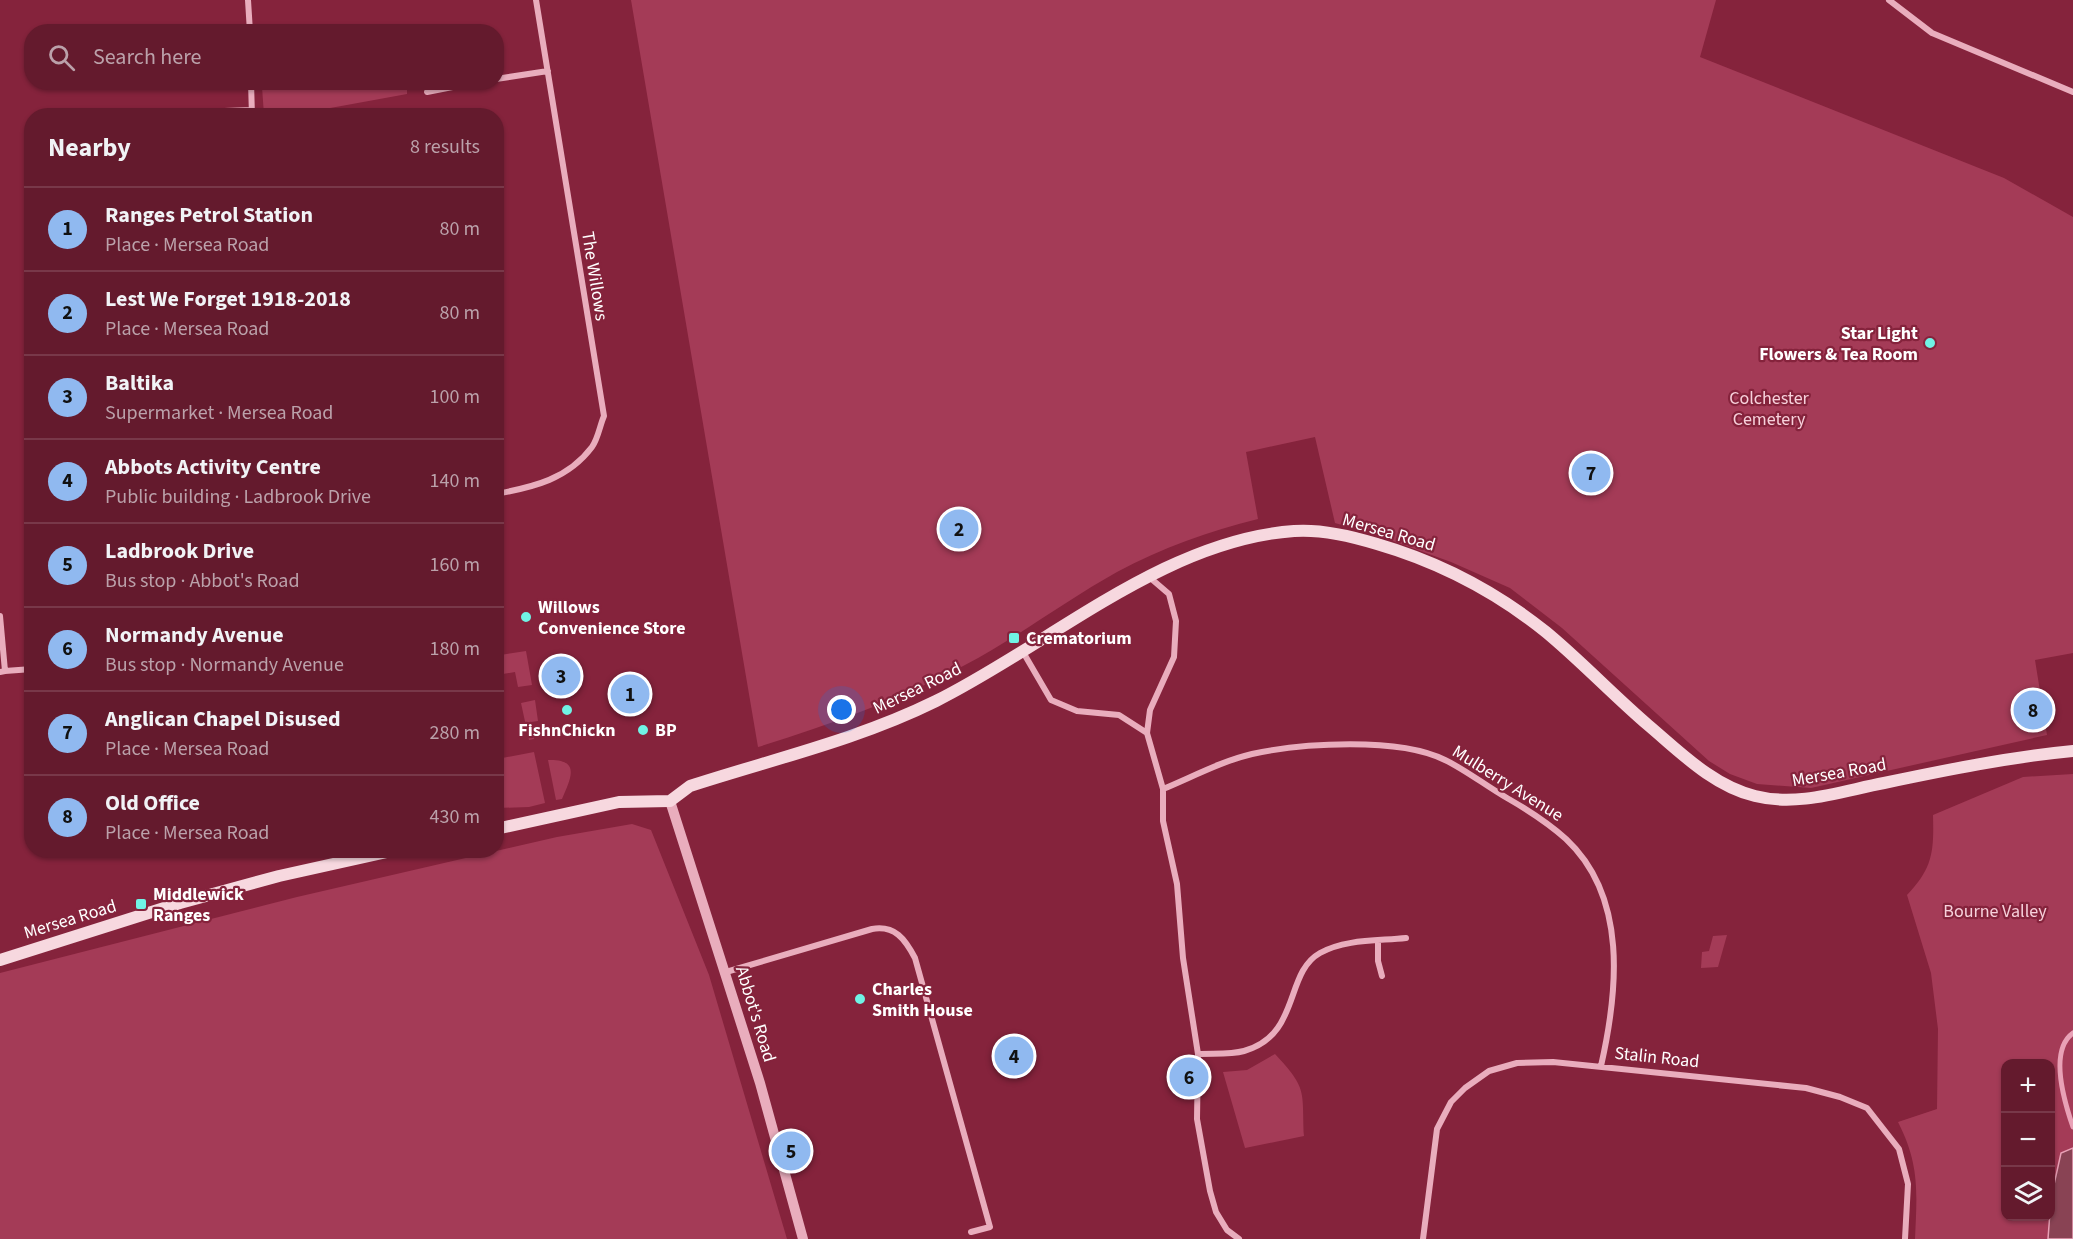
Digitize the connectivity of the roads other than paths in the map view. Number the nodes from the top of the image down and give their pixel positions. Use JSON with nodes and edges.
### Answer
{"nodes":[{"id":1,"x":248,"y":0,"type":"edge"},
{"id":2,"x":536,"y":0,"type":"edge"},
{"id":3,"x":1889,"y":0,"type":"edge"},
{"id":4,"x":250,"y":24,"type":"edge"},
{"id":5,"x":548,"y":70,"type":"junction"},
{"id":6,"x":504,"y":78,"type":"edge"},
{"id":7,"x":251,"y":90,"type":"edge"},
{"id":8,"x":436,"y":90,"type":"edge"},
{"id":9,"x":427,"y":92,"type":"dead end"},
{"id":10,"x":2073,"y":93,"type":"edge"},
{"id":11,"x":252,"y":108,"type":"edge"},
{"id":12,"x":504,"y":493,"type":"edge"},
{"id":13,"x":1148,"y":576,"type":"junction"},
{"id":14,"x":0,"y":616,"type":"edge"},
{"id":15,"x":1023,"y":652,"type":"junction"},
{"id":16,"x":24,"y":670,"type":"edge"},
{"id":17,"x":3,"y":672,"type":"edge"},
{"id":18,"x":1147,"y":733,"type":"junction"},
{"id":19,"x":2073,"y":751,"type":"edge"},
{"id":20,"x":1163,"y":789,"type":"junction"},
{"id":21,"x":670,"y":801,"type":"junction"},
{"id":22,"x":504,"y":827,"type":"edge"},
{"id":23,"x":362,"y":858,"type":"edge"},
{"id":24,"x":1406,"y":938,"type":"dead end"},
{"id":25,"x":1378,"y":941,"type":"junction"},
{"id":26,"x":0,"y":960,"type":"edge"},
{"id":27,"x":726,"y":972,"type":"junction"},
{"id":28,"x":1382,"y":976,"type":"dead end"},
{"id":29,"x":1198,"y":1054,"type":"junction"},
{"id":30,"x":1601,"y":1066,"type":"junction"},
{"id":31,"x":971,"y":1232,"type":"dead end"},
{"id":32,"x":803,"y":1239,"type":"edge"},
{"id":33,"x":1239,"y":1239,"type":"edge"},
{"id":34,"x":1424,"y":1239,"type":"edge"},
{"id":35,"x":1905,"y":1239,"type":"edge"}],
"edges":[{"from":1,"to":4,"type":"street"},
{"from":2,"to":5,"type":"street","name":"The Willows"},
{"from":3,"to":10,"type":"street"},
{"from":5,"to":6,"type":"street"},
{"from":5,"to":12,"type":"street","name":"The Willows"},
{"from":7,"to":11,"type":"street"},
{"from":8,"to":9,"type":"street"},
{"from":13,"to":15,"type":"main road","name":"Mersea Road"},
{"from":13,"to":18,"type":"street"},
{"from":13,"to":19,"type":"main road","name":"Mersea Road"},
{"from":14,"to":17,"type":"street"},
{"from":15,"to":18,"type":"street"},
{"from":15,"to":21,"type":"main road","name":"Mersea Road"},
{"from":16,"to":17,"type":"street"},
{"from":18,"to":20,"type":"street"},
{"from":20,"to":29,"type":"street"},
{"from":20,"to":30,"type":"street","name":"Mulberry Avenue"},
{"from":21,"to":22,"type":"main road"},
{"from":21,"to":27,"type":"street","name":"Abbot's Road"},
{"from":23,"to":26,"type":"main road","name":"Mersea Road"},
{"from":24,"to":25,"type":"street"},
{"from":25,"to":28,"type":"street"},
{"from":25,"to":29,"type":"street"},
{"from":27,"to":31,"type":"street"},
{"from":27,"to":32,"type":"street","name":"Abbot's Road"},
{"from":29,"to":33,"type":"street"},
{"from":30,"to":34,"type":"street","name":"Stalin Road"},
{"from":30,"to":35,"type":"street","name":"Stalin Road"}]}
